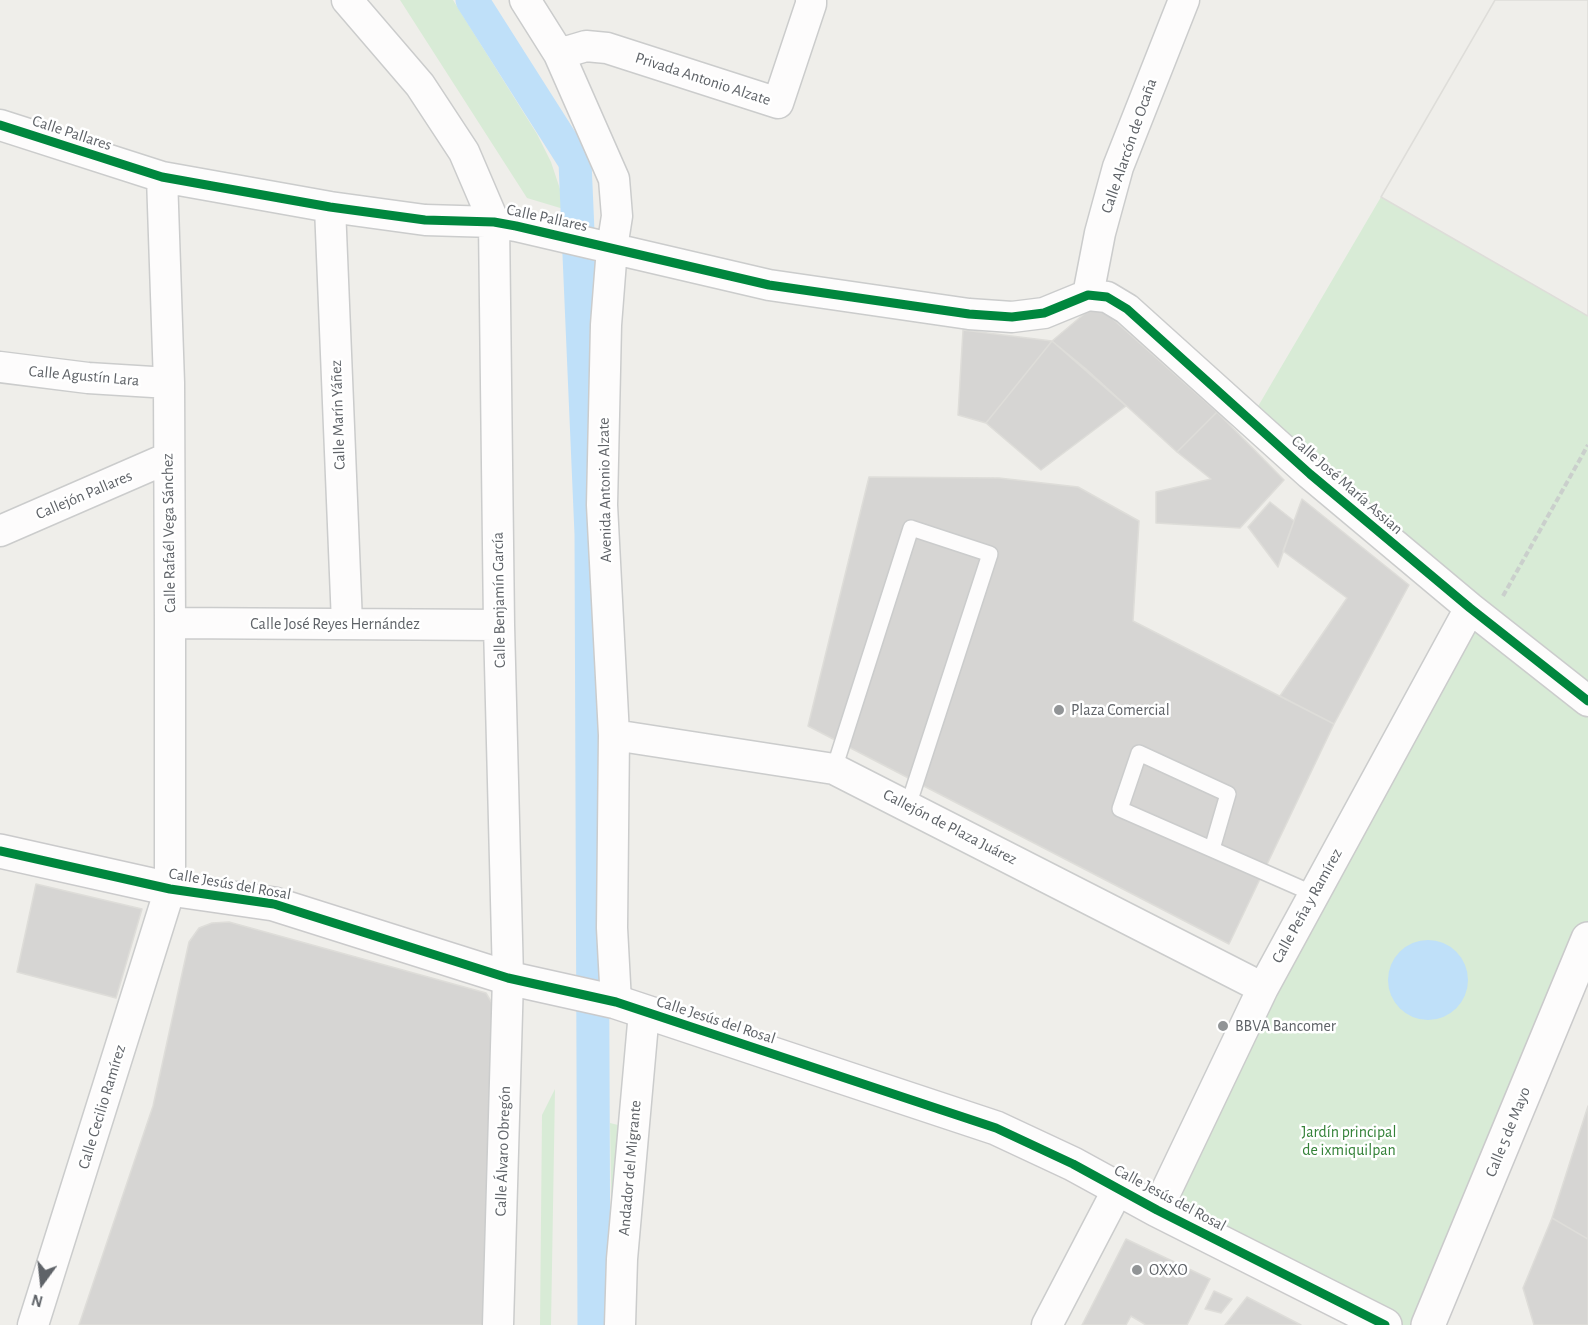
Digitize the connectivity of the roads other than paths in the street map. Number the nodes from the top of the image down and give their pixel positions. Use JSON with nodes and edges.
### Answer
{"nodes":[{"id":1,"x":347,"y":0,"type":"edge"},
{"id":2,"x":525,"y":0,"type":"edge"},
{"id":3,"x":811,"y":0,"type":"edge"},
{"id":4,"x":1184,"y":0,"type":"edge"},
{"id":5,"x":559,"y":54,"type":"junction"},
{"id":6,"x":0,"y":125,"type":"edge"},
{"id":7,"x":162,"y":177,"type":"junction"},
{"id":8,"x":330,"y":207,"type":"junction"},
{"id":9,"x":505,"y":224,"type":"junction"},
{"id":10,"x":603,"y":246,"type":"junction"},
{"id":11,"x":1088,"y":296,"type":"junction"},
{"id":12,"x":0,"y":367,"type":"edge"},
{"id":13,"x":169,"y":383,"type":"junction"},
{"id":14,"x":168,"y":458,"type":"junction"},
{"id":15,"x":0,"y":531,"type":"edge"},
{"id":16,"x":1479,"y":615,"type":"junction"},
{"id":17,"x":171,"y":623,"type":"junction"},
{"id":18,"x":347,"y":623,"type":"junction"},
{"id":19,"x":499,"y":625,"type":"junction"},
{"id":20,"x":1588,"y":701,"type":"edge"},
{"id":21,"x":614,"y":735,"type":"junction"},
{"id":22,"x":834,"y":769,"type":"junction"},
{"id":23,"x":908,"y":806,"type":"junction"},
{"id":24,"x":1212,"y":849,"type":"junction"},
{"id":25,"x":0,"y":851,"type":"edge"},
{"id":26,"x":170,"y":889,"type":"junction"},
{"id":27,"x":1314,"y":894,"type":"junction"},
{"id":28,"x":1588,"y":939,"type":"edge"},
{"id":29,"x":518,"y":980,"type":"junction"},
{"id":30,"x":1263,"y":988,"type":"junction"},
{"id":31,"x":620,"y":1005,"type":"junction"},
{"id":32,"x":1118,"y":1189,"type":"junction"},
{"id":33,"x":1157,"y":1210,"type":"junction"},
{"id":34,"x":33,"y":1325,"type":"edge"},
{"id":35,"x":498,"y":1325,"type":"edge"},
{"id":36,"x":620,"y":1325,"type":"edge"},
{"id":37,"x":1047,"y":1325,"type":"edge"},
{"id":38,"x":1385,"y":1325,"type":"edge"},
{"id":39,"x":1428,"y":1325,"type":"edge"}],
"edges":[{"from":1,"to":9,"type":"street"},
{"from":2,"to":5,"type":"street","name":"Avenida Antonio Alzate"},
{"from":3,"to":5,"type":"street","name":"Privada Antonio Alzate"},
{"from":4,"to":11,"type":"street","name":"Calle Alarcón de Ocaña"},
{"from":5,"to":10,"type":"street","name":"Avenida Antonio Alzate"},
{"from":6,"to":7,"type":"street","name":"Calle Pallares"},
{"from":7,"to":8,"type":"street","name":"Calle Pallares"},
{"from":7,"to":13,"type":"street","name":"Calle Rafaél Vega Sánchez"},
{"from":8,"to":9,"type":"street","name":"Calle Pallares"},
{"from":8,"to":18,"type":"street","name":"Calle Marín Yáñez"},
{"from":9,"to":10,"type":"street","name":"Calle Pallares"},
{"from":9,"to":19,"type":"street","name":"Calle Benjamín García"},
{"from":10,"to":11,"type":"street","name":"Calle Pallares"},
{"from":10,"to":21,"type":"street","name":"Avenida Antonio Alzate"},
{"from":11,"to":16,"type":"street","name":"Calle José María Assian"},
{"from":12,"to":13,"type":"street","name":"Calle Agustín Lara"},
{"from":13,"to":14,"type":"street","name":"Calle Rafaél Vega Sánchez"},
{"from":14,"to":15,"type":"street","name":"Callejón Pallares"},
{"from":14,"to":17,"type":"street","name":"Calle Rafaél Vega Sánchez"},
{"from":16,"to":20,"type":"street","name":"Calle José María Assian"},
{"from":16,"to":27,"type":"street","name":"Calle Peña y Ramírez"},
{"from":17,"to":18,"type":"street","name":"Calle José Reyes Hernández"},
{"from":17,"to":26,"type":"street","name":"Calle Rafaél Vega Sánchez"},
{"from":18,"to":19,"type":"street","name":"Calle José Reyes Hernández"},
{"from":19,"to":29,"type":"street","name":"Calle Benjamín García"},
{"from":21,"to":22,"type":"street","name":"Callejón de Plaza Juárez"},
{"from":21,"to":31,"type":"street","name":"Avenida Antonio Alzate"},
{"from":22,"to":23,"type":"street","name":"Callejón de Plaza Juárez"},
{"from":22,"to":23,"type":"lane"},
{"from":23,"to":30,"type":"street","name":"Callejón de Plaza Juárez"},
{"from":24,"to":24,"type":"lane"},
{"from":24,"to":27,"type":"lane"},
{"from":25,"to":26,"type":"street","name":"Calle Jesús del Rosal"},
{"from":26,"to":29,"type":"street","name":"Calle Jesús del Rosal"},
{"from":26,"to":34,"type":"street","name":"Calle Cecilio Ramírez"},
{"from":27,"to":30,"type":"street","name":"Calle Peña y Ramírez"},
{"from":28,"to":39,"type":"street","name":"Calle 5 de Mayo"},
{"from":29,"to":31,"type":"street","name":"Calle Jesús del Rosal"},
{"from":29,"to":35,"type":"street","name":"Calle Álvaro Obregón"},
{"from":30,"to":33,"type":"street","name":"Calle Peña y Ramírez"},
{"from":31,"to":32,"type":"street","name":"Calle Jesús del Rosal"},
{"from":31,"to":36,"type":"street","name":"Andador del Migrante"},
{"from":32,"to":33,"type":"street","name":"Calle Jesús del Rosal"},
{"from":32,"to":37,"type":"street"},
{"from":33,"to":38,"type":"street","name":"Calle Jesús del Rosal"}]}
